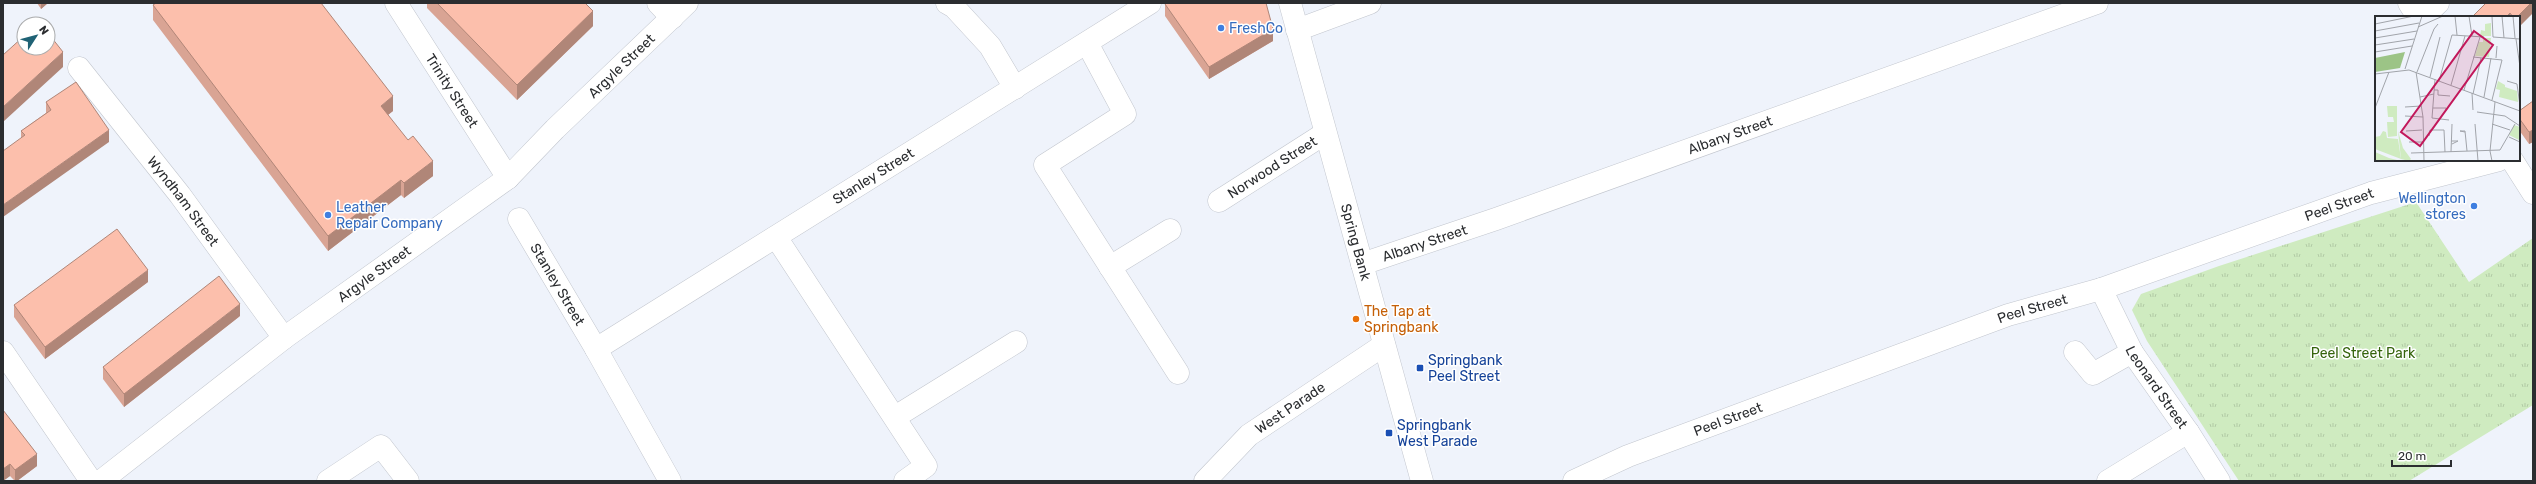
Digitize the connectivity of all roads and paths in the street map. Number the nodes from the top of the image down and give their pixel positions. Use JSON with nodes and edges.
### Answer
{"nodes":[{"id":1,"x":396,"y":3,"type":"edge"},
{"id":2,"x":948,"y":3,"type":"edge"},
{"id":3,"x":1150,"y":3,"type":"edge"},
{"id":4,"x":1290,"y":3,"type":"edge"},
{"id":5,"x":1370,"y":3,"type":"edge"},
{"id":6,"x":2097,"y":3,"type":"edge"},
{"id":7,"x":2409,"y":3,"type":"edge"},
{"id":8,"x":2438,"y":3,"type":"edge"},
{"id":9,"x":672,"y":8,"type":"edge"},
{"id":10,"x":2417,"y":16,"type":"edge"},
{"id":11,"x":2424,"y":16,"type":"edge"},
{"id":12,"x":1297,"y":30,"type":"junction"},
{"id":13,"x":1087,"y":43,"type":"junction"},
{"id":14,"x":79,"y":68,"type":"dead end"},
{"id":15,"x":1015,"y":88,"type":"junction"},
{"id":16,"x":1324,"y":134,"type":"junction"},
{"id":17,"x":2495,"y":161,"type":"edge"},
{"id":18,"x":2513,"y":161,"type":"edge"},
{"id":19,"x":508,"y":178,"type":"junction"},
{"id":20,"x":2533,"y":193,"type":"edge"},
{"id":21,"x":1219,"y":201,"type":"dead end"},
{"id":22,"x":519,"y":219,"type":"dead end"},
{"id":23,"x":1170,"y":230,"type":"dead end"},
{"id":24,"x":776,"y":237,"type":"junction"},
{"id":25,"x":1362,"y":264,"type":"junction"},
{"id":26,"x":1110,"y":267,"type":"junction"},
{"id":27,"x":2101,"y":289,"type":"junction"},
{"id":28,"x":284,"y":338,"type":"junction"},
{"id":29,"x":1016,"y":342,"type":"dead end"},
{"id":30,"x":1384,"y":345,"type":"junction"},
{"id":31,"x":596,"y":349,"type":"junction"},
{"id":32,"x":3,"y":352,"type":"edge"},
{"id":33,"x":2076,"y":352,"type":"dead end"},
{"id":34,"x":2132,"y":352,"type":"junction"},
{"id":35,"x":1178,"y":373,"type":"dead end"},
{"id":36,"x":895,"y":417,"type":"junction"},
{"id":37,"x":2188,"y":432,"type":"junction"},
{"id":38,"x":91,"y":481,"type":"edge"},
{"id":39,"x":102,"y":481,"type":"edge"},
{"id":40,"x":328,"y":481,"type":"edge"},
{"id":41,"x":408,"y":481,"type":"edge"},
{"id":42,"x":670,"y":481,"type":"edge"},
{"id":43,"x":905,"y":481,"type":"edge"},
{"id":44,"x":1205,"y":481,"type":"edge"},
{"id":45,"x":1422,"y":481,"type":"edge"},
{"id":46,"x":1574,"y":481,"type":"edge"},
{"id":47,"x":2108,"y":481,"type":"edge"},
{"id":48,"x":2219,"y":481,"type":"edge"}],
"edges":[{"from":1,"to":19,"type":"street","name":"Trinity Street"},
{"from":2,"to":15,"type":"street"},
{"from":3,"to":13,"type":"street","name":"Stanley Street"},
{"from":4,"to":12,"type":"street","name":"Spring Bank"},
{"from":5,"to":12,"type":"street"},
{"from":6,"to":25,"type":"street","name":"Albany Street"},
{"from":7,"to":10,"type":"street"},
{"from":8,"to":11,"type":"street"},
{"from":9,"to":19,"type":"street","name":"Argyle Street"},
{"from":12,"to":16,"type":"street","name":"Spring Bank"},
{"from":13,"to":15,"type":"street","name":"Stanley Street"},
{"from":13,"to":26,"type":"street"},
{"from":14,"to":28,"type":"street","name":"Wyndham Street"},
{"from":15,"to":24,"type":"street","name":"Stanley Street"},
{"from":16,"to":21,"type":"street","name":"Norwood Street"},
{"from":16,"to":25,"type":"street","name":"Spring Bank"},
{"from":17,"to":27,"type":"street","name":"Peel Street"},
{"from":18,"to":20,"type":"street"},
{"from":19,"to":28,"type":"street","name":"Argyle Street"},
{"from":22,"to":31,"type":"street","name":"Stanley Street"},
{"from":23,"to":26,"type":"street"},
{"from":24,"to":31,"type":"street","name":"Stanley Street"},
{"from":24,"to":36,"type":"street"},
{"from":25,"to":30,"type":"street","name":"Spring Bank"},
{"from":26,"to":35,"type":"street"},
{"from":27,"to":34,"type":"street","name":"Leonard Street"},
{"from":27,"to":46,"type":"street","name":"Peel Street"},
{"from":28,"to":39,"type":"street","name":"Argyle Street"},
{"from":29,"to":36,"type":"street"},
{"from":30,"to":44,"type":"street","name":"West Parade"},
{"from":30,"to":45,"type":"street","name":"Spring Bank"},
{"from":31,"to":42,"type":"street","name":"Stanley Street"},
{"from":32,"to":38,"type":"street"},
{"from":33,"to":34,"type":"street"},
{"from":34,"to":37,"type":"street","name":"Leonard Street"},
{"from":36,"to":43,"type":"street"},
{"from":37,"to":47,"type":"street"},
{"from":37,"to":48,"type":"street","name":"Leonard Street"},
{"from":40,"to":41,"type":"street"}]}
